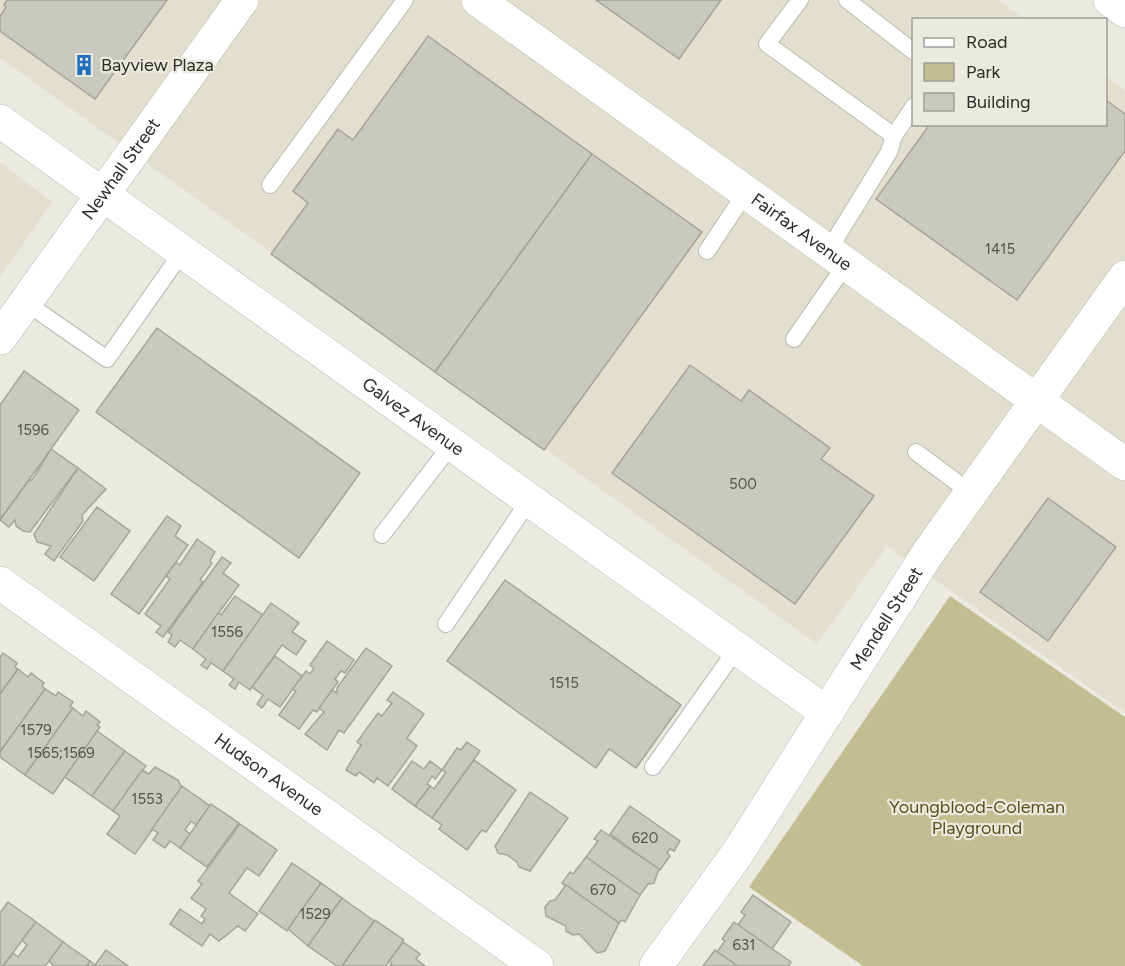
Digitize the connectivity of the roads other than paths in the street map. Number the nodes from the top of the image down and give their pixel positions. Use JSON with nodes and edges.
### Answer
{"nodes":[{"id":1,"x":242,"y":0,"type":"edge"},
{"id":2,"x":405,"y":0,"type":"edge"},
{"id":3,"x":800,"y":0,"type":"edge"},
{"id":4,"x":847,"y":0,"type":"edge"},
{"id":5,"x":1110,"y":0,"type":"edge"},
{"id":6,"x":498,"y":6,"type":"edge"},
{"id":7,"x":1125,"y":11,"type":"edge"},
{"id":8,"x":912,"y":50,"type":"edge"},
{"id":9,"x":912,"y":109,"type":"edge"},
{"id":10,"x":0,"y":121,"type":"edge"},
{"id":11,"x":894,"y":136,"type":"junction"},
{"id":12,"x":270,"y":185,"type":"dead end"},
{"id":13,"x":746,"y":192,"type":"junction"},
{"id":14,"x":103,"y":194,"type":"junction"},
{"id":15,"x":183,"y":251,"type":"junction"},
{"id":16,"x":707,"y":251,"type":"dead end"},
{"id":17,"x":837,"y":258,"type":"junction"},
{"id":18,"x":1125,"y":277,"type":"edge"},
{"id":19,"x":25,"y":302,"type":"junction"},
{"id":20,"x":0,"y":338,"type":"edge"},
{"id":21,"x":794,"y":339,"type":"dead end"},
{"id":22,"x":1037,"y":400,"type":"junction"},
{"id":23,"x":452,"y":444,"type":"junction"},
{"id":24,"x":916,"y":452,"type":"dead end"},
{"id":25,"x":1125,"y":464,"type":"edge"},
{"id":26,"x":971,"y":492,"type":"junction"},
{"id":27,"x":530,"y":499,"type":"junction"},
{"id":28,"x":382,"y":535,"type":"dead end"},
{"id":29,"x":0,"y":583,"type":"edge"},
{"id":30,"x":446,"y":624,"type":"dead end"},
{"id":31,"x":738,"y":647,"type":"junction"},
{"id":32,"x":827,"y":713,"type":"junction"},
{"id":33,"x":653,"y":767,"type":"dead end"},
{"id":34,"x":537,"y":966,"type":"edge"},
{"id":35,"x":656,"y":966,"type":"edge"}],
"edges":[{"from":1,"to":14,"type":"street","name":"Newhall Street"},
{"from":2,"to":12,"type":"lane"},
{"from":3,"to":11,"type":"lane"},
{"from":4,"to":8,"type":"lane"},
{"from":5,"to":7,"type":"street"},
{"from":6,"to":13,"type":"street","name":"Fairfax Avenue"},
{"from":9,"to":11,"type":"lane"},
{"from":10,"to":14,"type":"street","name":"Galvez Avenue"},
{"from":11,"to":17,"type":"lane"},
{"from":13,"to":16,"type":"lane"},
{"from":13,"to":17,"type":"street","name":"Fairfax Avenue"},
{"from":14,"to":15,"type":"street","name":"Galvez Avenue"},
{"from":14,"to":19,"type":"street","name":"Newhall Street"},
{"from":15,"to":19,"type":"lane"},
{"from":15,"to":23,"type":"street","name":"Galvez Avenue"},
{"from":17,"to":21,"type":"lane"},
{"from":17,"to":22,"type":"street","name":"Fairfax Avenue"},
{"from":18,"to":22,"type":"street","name":"Mendell Street"},
{"from":19,"to":20,"type":"street","name":"Newhall Street"},
{"from":22,"to":25,"type":"street","name":"Fairfax Avenue"},
{"from":22,"to":26,"type":"street","name":"Mendell Street"},
{"from":23,"to":27,"type":"street","name":"Galvez Avenue"},
{"from":23,"to":28,"type":"lane"},
{"from":24,"to":26,"type":"lane"},
{"from":26,"to":32,"type":"street","name":"Mendell Street"},
{"from":27,"to":30,"type":"lane"},
{"from":27,"to":31,"type":"street","name":"Galvez Avenue"},
{"from":29,"to":34,"type":"street","name":"Hudson Avenue"},
{"from":31,"to":32,"type":"street","name":"Galvez Avenue"},
{"from":31,"to":33,"type":"lane"},
{"from":32,"to":35,"type":"street","name":"Mendell Street"}]}
